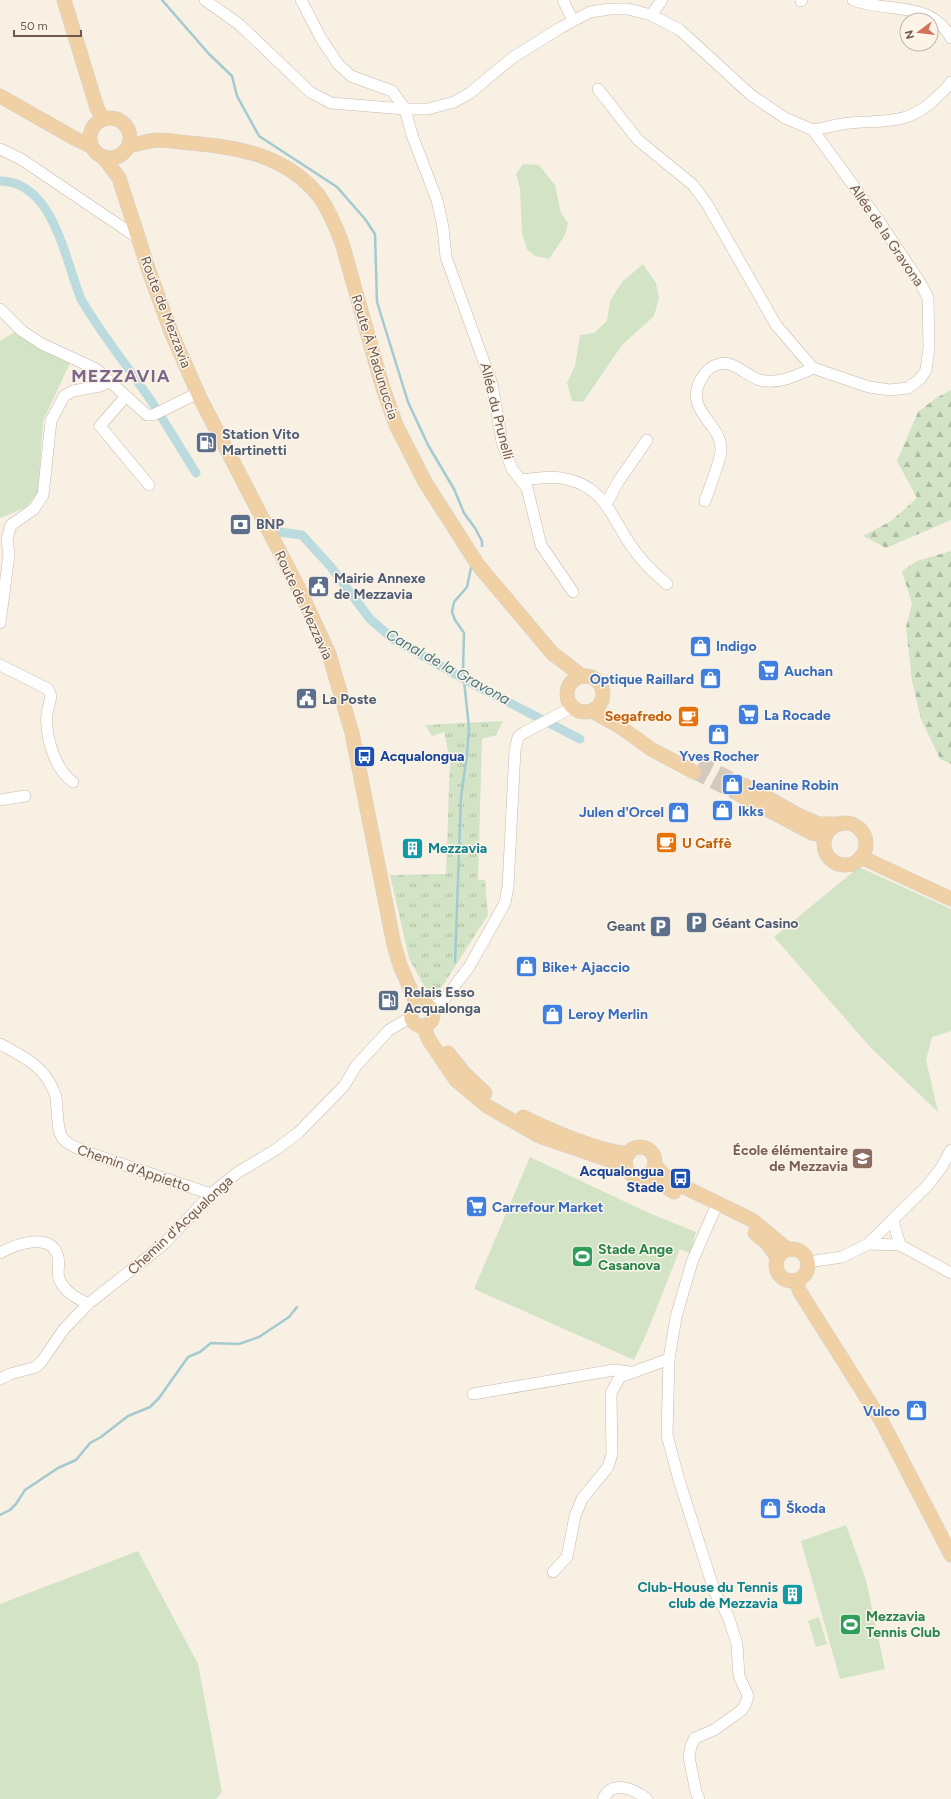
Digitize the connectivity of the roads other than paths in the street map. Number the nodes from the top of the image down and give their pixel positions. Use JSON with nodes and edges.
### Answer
{"nodes":[{"id":1,"x":64,"y":0,"type":"edge"},
{"id":2,"x":206,"y":0,"type":"edge"},
{"id":3,"x":301,"y":0,"type":"edge"},
{"id":4,"x":563,"y":0,"type":"edge"},
{"id":5,"x":662,"y":0,"type":"edge"},
{"id":6,"x":853,"y":0,"type":"edge"},
{"id":7,"x":651,"y":15,"type":"junction"},
{"id":8,"x":573,"y":21,"type":"junction"},
{"id":9,"x":951,"y":38,"type":"edge"},
{"id":10,"x":951,"y":82,"type":"edge"},
{"id":11,"x":598,"y":89,"type":"dead end"},
{"id":12,"x":0,"y":96,"type":"edge"},
{"id":13,"x":405,"y":109,"type":"junction"},
{"id":14,"x":103,"y":119,"type":"junction"},
{"id":15,"x":813,"y":130,"type":"junction"},
{"id":16,"x":129,"y":131,"type":"junction"},
{"id":17,"x":91,"y":132,"type":"junction"},
{"id":18,"x":74,"y":138,"type":"junction"},
{"id":19,"x":156,"y":140,"type":"junction"},
{"id":20,"x":91,"y":146,"type":"junction"},
{"id":21,"x":127,"y":148,"type":"junction"},
{"id":22,"x":0,"y":149,"type":"edge"},
{"id":23,"x":104,"y":158,"type":"junction"},
{"id":24,"x":119,"y":178,"type":"junction"},
{"id":25,"x":138,"y":238,"type":"junction"},
{"id":26,"x":0,"y":308,"type":"edge"},
{"id":27,"x":813,"y":368,"type":"junction"},
{"id":28,"x":110,"y":382,"type":"junction"},
{"id":29,"x":198,"y":393,"type":"junction"},
{"id":30,"x":126,"y":396,"type":"junction"},
{"id":31,"x":647,"y":440,"type":"dead end"},
{"id":32,"x":521,"y":480,"type":"junction"},
{"id":33,"x":149,"y":485,"type":"dead end"},
{"id":34,"x":705,"y":501,"type":"dead end"},
{"id":35,"x":606,"y":504,"type":"junction"},
{"id":36,"x":667,"y":584,"type":"dead end"},
{"id":37,"x":574,"y":592,"type":"dead end"},
{"id":38,"x":0,"y":623,"type":"edge"},
{"id":39,"x":552,"y":653,"type":"junction"},
{"id":40,"x":0,"y":665,"type":"edge"},
{"id":41,"x":582,"y":676,"type":"junction"},
{"id":42,"x":568,"y":687,"type":"junction"},
{"id":43,"x":603,"y":700,"type":"junction"},
{"id":44,"x":572,"y":707,"type":"junction"},
{"id":45,"x":592,"y":711,"type":"junction"},
{"id":46,"x":619,"y":726,"type":"junction"},
{"id":47,"x":697,"y":767,"type":"tunnel mouth"},
{"id":48,"x":73,"y":782,"type":"dead end"},
{"id":49,"x":25,"y":796,"type":"dead end"},
{"id":50,"x":0,"y":800,"type":"edge"},
{"id":51,"x":840,"y":824,"type":"junction"},
{"id":52,"x":825,"y":836,"type":"junction"},
{"id":53,"x":861,"y":857,"type":"junction"},
{"id":54,"x":951,"y":899,"type":"edge"},
{"id":55,"x":431,"y":1008,"type":"junction"},
{"id":56,"x":414,"y":1011,"type":"junction"},
{"id":57,"x":427,"y":1024,"type":"junction"},
{"id":58,"x":0,"y":1044,"type":"edge"},
{"id":59,"x":951,"y":1150,"type":"edge"},
{"id":60,"x":627,"y":1160,"type":"junction"},
{"id":61,"x":651,"y":1170,"type":"junction"},
{"id":62,"x":211,"y":1194,"type":"junction"},
{"id":63,"x":715,"y":1206,"type":"junction"},
{"id":64,"x":893,"y":1220,"type":"junction"},
{"id":65,"x":868,"y":1244,"type":"junction"},
{"id":66,"x":900,"y":1245,"type":"junction"},
{"id":67,"x":0,"y":1252,"type":"edge"},
{"id":68,"x":782,"y":1253,"type":"junction"},
{"id":69,"x":808,"y":1262,"type":"junction"},
{"id":70,"x":951,"y":1273,"type":"edge"},
{"id":71,"x":796,"y":1281,"type":"junction"},
{"id":72,"x":88,"y":1304,"type":"junction"},
{"id":73,"x":669,"y":1360,"type":"junction"},
{"id":74,"x":633,"y":1372,"type":"junction"},
{"id":75,"x":0,"y":1379,"type":"edge"},
{"id":76,"x":473,"y":1394,"type":"dead end"},
{"id":77,"x":949,"y":1549,"type":"edge"},
{"id":78,"x":553,"y":1572,"type":"dead end"},
{"id":79,"x":603,"y":1799,"type":"edge"},
{"id":80,"x":647,"y":1799,"type":"edge"},
{"id":81,"x":699,"y":1799,"type":"edge"}],
"edges":[{"from":1,"to":14,"type":"main road"},
{"from":2,"to":13,"type":"street"},
{"from":3,"to":13,"type":"street"},
{"from":4,"to":8,"type":"street"},
{"from":5,"to":7,"type":"street"},
{"from":6,"to":9,"type":"street"},
{"from":7,"to":8,"type":"street"},
{"from":7,"to":15,"type":"street"},
{"from":8,"to":13,"type":"street"},
{"from":10,"to":15,"type":"street"},
{"from":11,"to":27,"type":"street"},
{"from":12,"to":18,"type":"main road"},
{"from":13,"to":32,"type":"street","name":"Allée du Prunelli"},
{"from":14,"to":16,"type":"main road"},
{"from":14,"to":17,"type":"main road"},
{"from":15,"to":27,"type":"street","name":"Allée de la Gravona"},
{"from":16,"to":19,"type":"main road","name":"Route À Madunuccia"},
{"from":16,"to":21,"type":"main road"},
{"from":17,"to":18,"type":"main road"},
{"from":17,"to":20,"type":"main road"},
{"from":18,"to":20,"type":"main road"},
{"from":19,"to":21,"type":"main road","name":"Route À Madunuccia"},
{"from":19,"to":39,"type":"main road","name":"Route À Madunuccia"},
{"from":20,"to":23,"type":"main road"},
{"from":21,"to":23,"type":"main road"},
{"from":21,"to":24,"type":"main road"},
{"from":22,"to":25,"type":"street"},
{"from":23,"to":24,"type":"main road"},
{"from":24,"to":25,"type":"main road","name":"Route de Mezzavia"},
{"from":25,"to":29,"type":"main road","name":"Route de Mezzavia"},
{"from":26,"to":28,"type":"street"},
{"from":27,"to":34,"type":"street"},
{"from":28,"to":30,"type":"street"},
{"from":28,"to":38,"type":"street"},
{"from":29,"to":30,"type":"street"},
{"from":29,"to":56,"type":"main road","name":"Route de Mezzavia"},
{"from":30,"to":33,"type":"street"},
{"from":31,"to":35,"type":"street"},
{"from":32,"to":35,"type":"street"},
{"from":32,"to":37,"type":"street","name":"Allée du Prunelli"},
{"from":35,"to":36,"type":"street"},
{"from":39,"to":41,"type":"main road","name":"Route À Madunuccia"},
{"from":39,"to":42,"type":"main road","name":"Route À Madunuccia"},
{"from":40,"to":48,"type":"street"},
{"from":41,"to":42,"type":"main road"},
{"from":41,"to":43,"type":"main road"},
{"from":42,"to":44,"type":"main road"},
{"from":43,"to":45,"type":"main road"},
{"from":43,"to":46,"type":"main road"},
{"from":44,"to":45,"type":"main road"},
{"from":44,"to":55,"type":"street"},
{"from":45,"to":46,"type":"main road"},
{"from":46,"to":47,"type":"main road"},
{"from":49,"to":50,"type":"street"},
{"from":51,"to":52,"type":"main road"},
{"from":51,"to":52,"type":"main road"},
{"from":51,"to":53,"type":"main road"},
{"from":52,"to":53,"type":"main road"},
{"from":53,"to":54,"type":"main road"},
{"from":55,"to":56,"type":"main road"},
{"from":55,"to":57,"type":"main road"},
{"from":56,"to":57,"type":"main road"},
{"from":56,"to":62,"type":"street","name":"Chemin d'Acqualonga"},
{"from":57,"to":60,"type":"main road"},
{"from":58,"to":62,"type":"street","name":"Chemin d'Appietto"},
{"from":59,"to":64,"type":"street"},
{"from":60,"to":61,"type":"main road"},
{"from":60,"to":61,"type":"main road"},
{"from":61,"to":63,"type":"main road"},
{"from":62,"to":72,"type":"street","name":"Chemin d'Acqualonga"},
{"from":63,"to":68,"type":"main road"},
{"from":63,"to":73,"type":"street"},
{"from":64,"to":65,"type":"street"},
{"from":64,"to":66,"type":"street"},
{"from":65,"to":66,"type":"street"},
{"from":65,"to":69,"type":"street"},
{"from":66,"to":70,"type":"street"},
{"from":67,"to":72,"type":"street"},
{"from":68,"to":69,"type":"main road"},
{"from":68,"to":71,"type":"main road"},
{"from":69,"to":71,"type":"main road"},
{"from":71,"to":77,"type":"main road"},
{"from":72,"to":75,"type":"street","name":"Chemin d'Acqualonga"},
{"from":73,"to":74,"type":"street"},
{"from":73,"to":81,"type":"street"},
{"from":74,"to":76,"type":"street"},
{"from":74,"to":78,"type":"street"},
{"from":79,"to":80,"type":"street"}]}
